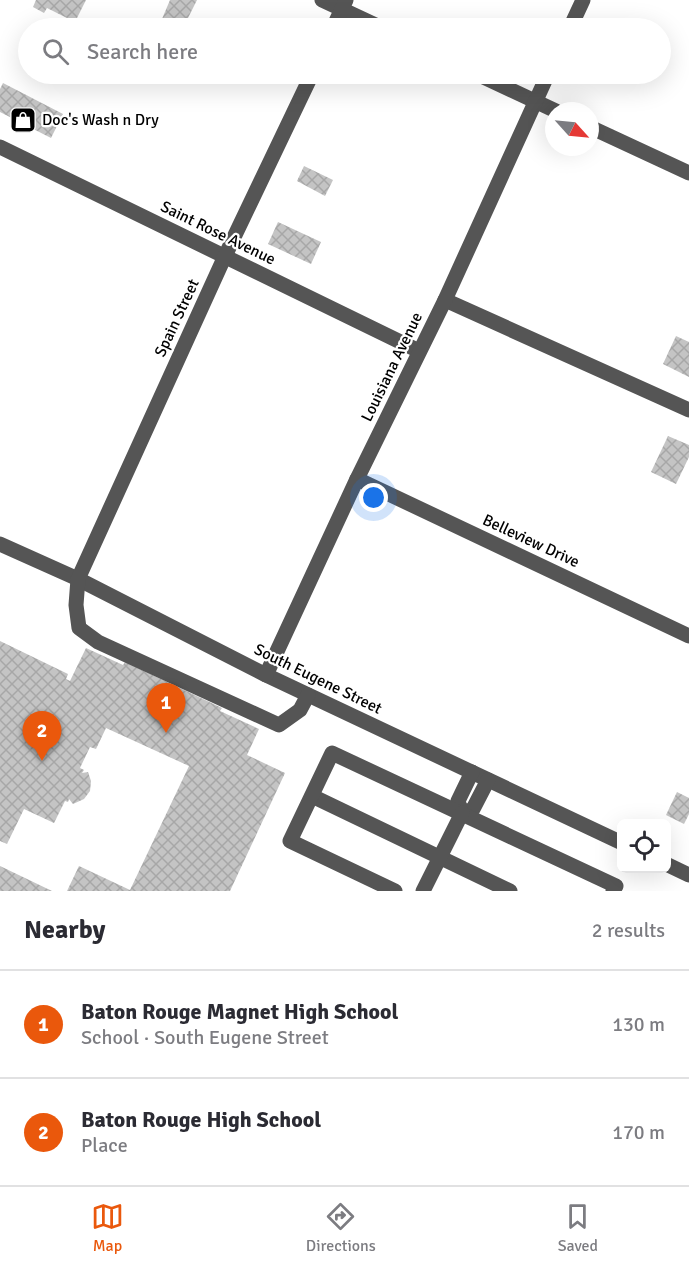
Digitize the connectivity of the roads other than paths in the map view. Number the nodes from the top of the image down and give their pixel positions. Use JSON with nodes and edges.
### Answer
{"nodes":[{"id":1,"x":322,"y":0,"type":"edge"},
{"id":2,"x":583,"y":0,"type":"edge"},
{"id":3,"x":344,"y":5,"type":"edge"},
{"id":4,"x":365,"y":18,"type":"edge"},
{"id":5,"x":575,"y":18,"type":"edge"},
{"id":6,"x":307,"y":84,"type":"edge"},
{"id":7,"x":498,"y":84,"type":"edge"},
{"id":8,"x":543,"y":84,"type":"edge"},
{"id":9,"x":535,"y":101,"type":"junction"},
{"id":10,"x":545,"y":106,"type":"edge"},
{"id":11,"x":599,"y":131,"type":"edge"},
{"id":12,"x":0,"y":147,"type":"edge"},
{"id":13,"x":689,"y":173,"type":"edge"},
{"id":14,"x":225,"y":256,"type":"junction"},
{"id":15,"x":446,"y":300,"type":"junction"},
{"id":16,"x":419,"y":351,"type":"junction"},
{"id":17,"x":689,"y":410,"type":"edge"},
{"id":18,"x":357,"y":479,"type":"junction"},
{"id":19,"x":0,"y":544,"type":"edge"},
{"id":20,"x":78,"y":579,"type":"junction"},
{"id":21,"x":689,"y":636,"type":"edge"},
{"id":22,"x":266,"y":675,"type":"junction"},
{"id":23,"x":308,"y":695,"type":"junction"},
{"id":24,"x":472,"y":772,"type":"junction"},
{"id":25,"x":488,"y":780,"type":"junction"},
{"id":26,"x":312,"y":796,"type":"junction"},
{"id":27,"x":462,"y":813,"type":"junction"},
{"id":28,"x":617,"y":841,"type":"edge"},
{"id":29,"x":440,"y":858,"type":"junction"},
{"id":30,"x":671,"y":865,"type":"edge"},
{"id":31,"x":687,"y":869,"type":"edge"},
{"id":32,"x":395,"y":891,"type":"edge"},
{"id":33,"x":423,"y":891,"type":"edge"},
{"id":34,"x":510,"y":891,"type":"edge"},
{"id":35,"x":613,"y":891,"type":"edge"}],
"edges":[{"from":1,"to":3,"type":"street"},
{"from":2,"to":5,"type":"street"},
{"from":3,"to":4,"type":"street"},
{"from":6,"to":14,"type":"street","name":"Spain Street"},
{"from":7,"to":9,"type":"street"},
{"from":8,"to":9,"type":"street","name":"Louisiana Avenue"},
{"from":9,"to":10,"type":"street"},
{"from":9,"to":15,"type":"street","name":"Louisiana Avenue"},
{"from":11,"to":13,"type":"street"},
{"from":12,"to":14,"type":"street","name":"Saint Rose Avenue"},
{"from":14,"to":16,"type":"street","name":"Saint Rose Avenue"},
{"from":14,"to":20,"type":"street","name":"Spain Street"},
{"from":15,"to":16,"type":"street","name":"Louisiana Avenue"},
{"from":15,"to":17,"type":"street"},
{"from":16,"to":18,"type":"street","name":"Louisiana Avenue"},
{"from":18,"to":21,"type":"street","name":"Belleview Drive"},
{"from":18,"to":22,"type":"street","name":"Louisiana Avenue"},
{"from":19,"to":20,"type":"street","name":"South Eugene Street"},
{"from":20,"to":22,"type":"street","name":"South Eugene Street"},
{"from":20,"to":23,"type":"street"},
{"from":22,"to":23,"type":"street","name":"South Eugene Street"},
{"from":23,"to":24,"type":"street","name":"South Eugene Street"},
{"from":24,"to":25,"type":"street","name":"South Eugene Street"},
{"from":24,"to":27,"type":"street"},
{"from":25,"to":27,"type":"street"},
{"from":25,"to":28,"type":"street","name":"South Eugene Street"},
{"from":26,"to":27,"type":"street"},
{"from":26,"to":29,"type":"street"},
{"from":26,"to":32,"type":"street"},
{"from":27,"to":29,"type":"street"},
{"from":27,"to":35,"type":"street"},
{"from":29,"to":33,"type":"street"},
{"from":29,"to":34,"type":"street"},
{"from":30,"to":31,"type":"street"}]}
